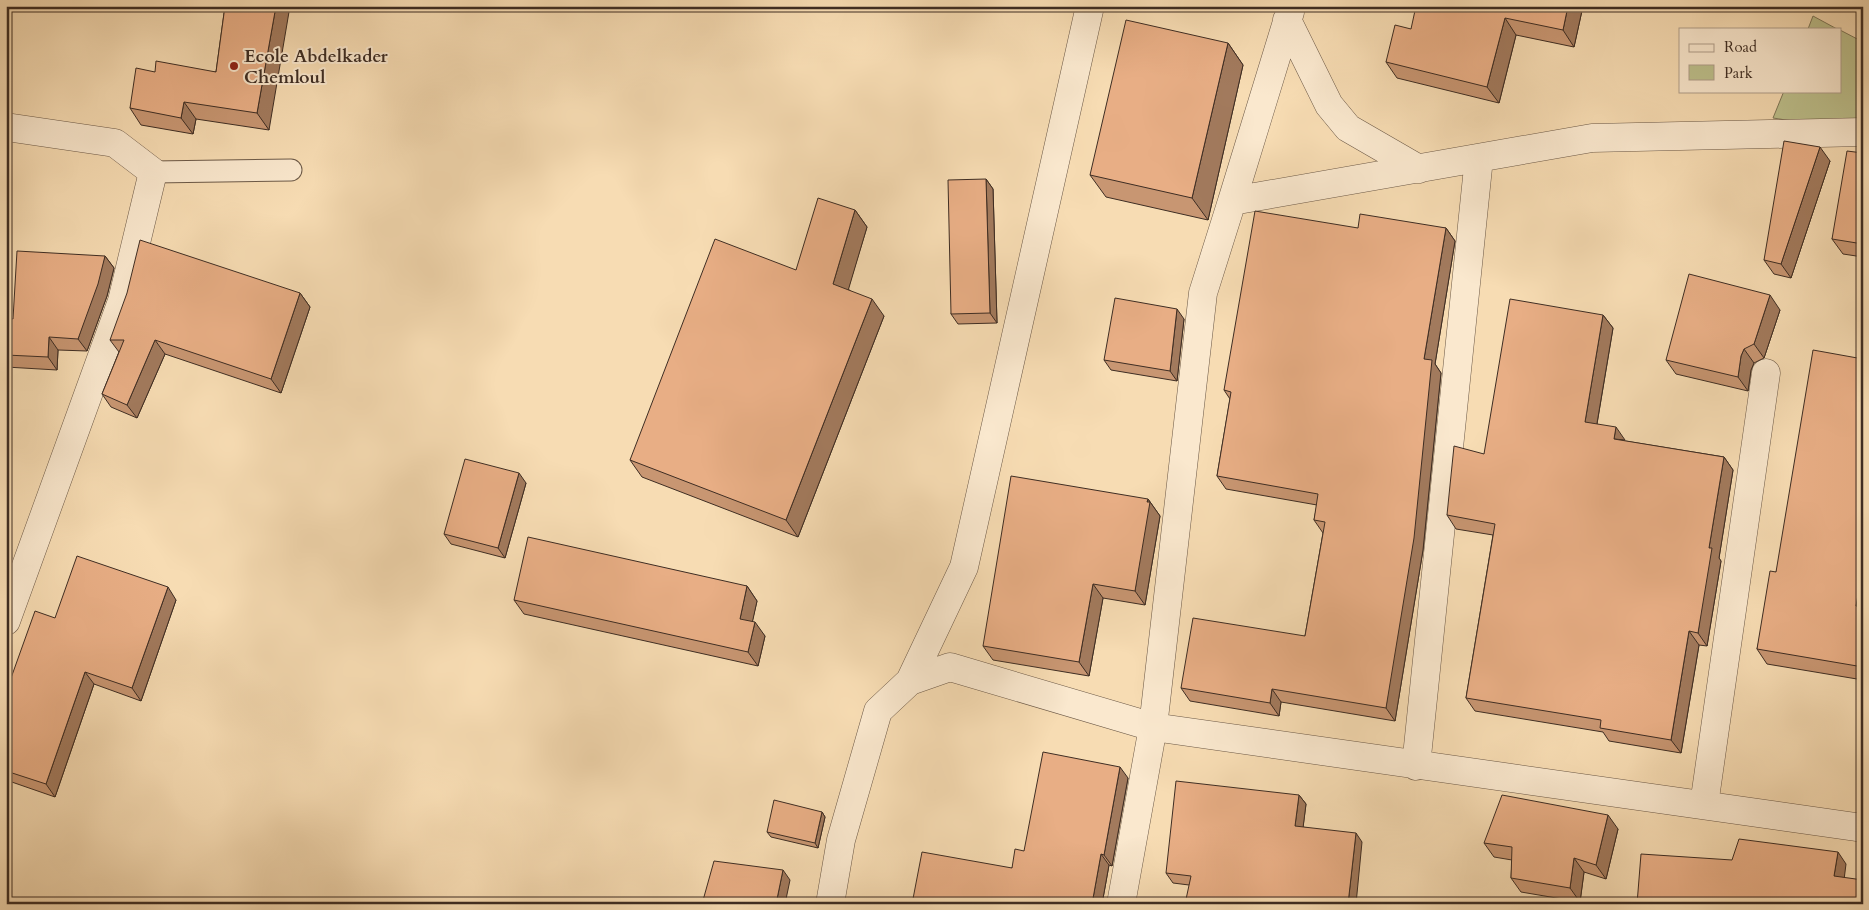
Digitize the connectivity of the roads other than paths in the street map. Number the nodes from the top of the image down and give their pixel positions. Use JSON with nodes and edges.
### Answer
{"nodes":[{"id":1,"x":1090,"y":6,"type":"edge"},
{"id":2,"x":1290,"y":13,"type":"edge"},
{"id":3,"x":6,"y":127,"type":"edge"},
{"id":4,"x":1863,"y":132,"type":"edge"},
{"id":5,"x":1479,"y":158,"type":"junction"},
{"id":6,"x":1419,"y":169,"type":"junction"},
{"id":7,"x":291,"y":170,"type":"dead end"},
{"id":8,"x":152,"y":172,"type":"junction"},
{"id":9,"x":1232,"y":202,"type":"junction"},
{"id":10,"x":1766,"y":373,"type":"dead end"},
{"id":11,"x":6,"y":620,"type":"edge"},
{"id":12,"x":910,"y":681,"type":"junction"},
{"id":13,"x":1153,"y":728,"type":"junction"},
{"id":14,"x":1416,"y":766,"type":"junction"},
{"id":15,"x":1704,"y":805,"type":"junction"},
{"id":16,"x":1863,"y":828,"type":"edge"},
{"id":17,"x":830,"y":904,"type":"edge"},
{"id":18,"x":1121,"y":904,"type":"edge"}],
"edges":[{"from":1,"to":12,"type":"street"},
{"from":2,"to":6,"type":"street"},
{"from":2,"to":9,"type":"street"},
{"from":3,"to":8,"type":"street"},
{"from":4,"to":5,"type":"street"},
{"from":5,"to":6,"type":"street"},
{"from":5,"to":14,"type":"street"},
{"from":6,"to":9,"type":"street"},
{"from":7,"to":8,"type":"lane"},
{"from":8,"to":11,"type":"street"},
{"from":9,"to":13,"type":"street"},
{"from":10,"to":15,"type":"street"},
{"from":12,"to":13,"type":"street"},
{"from":12,"to":17,"type":"street"},
{"from":13,"to":14,"type":"street"},
{"from":13,"to":18,"type":"street"},
{"from":14,"to":15,"type":"street"},
{"from":15,"to":16,"type":"street"}]}
